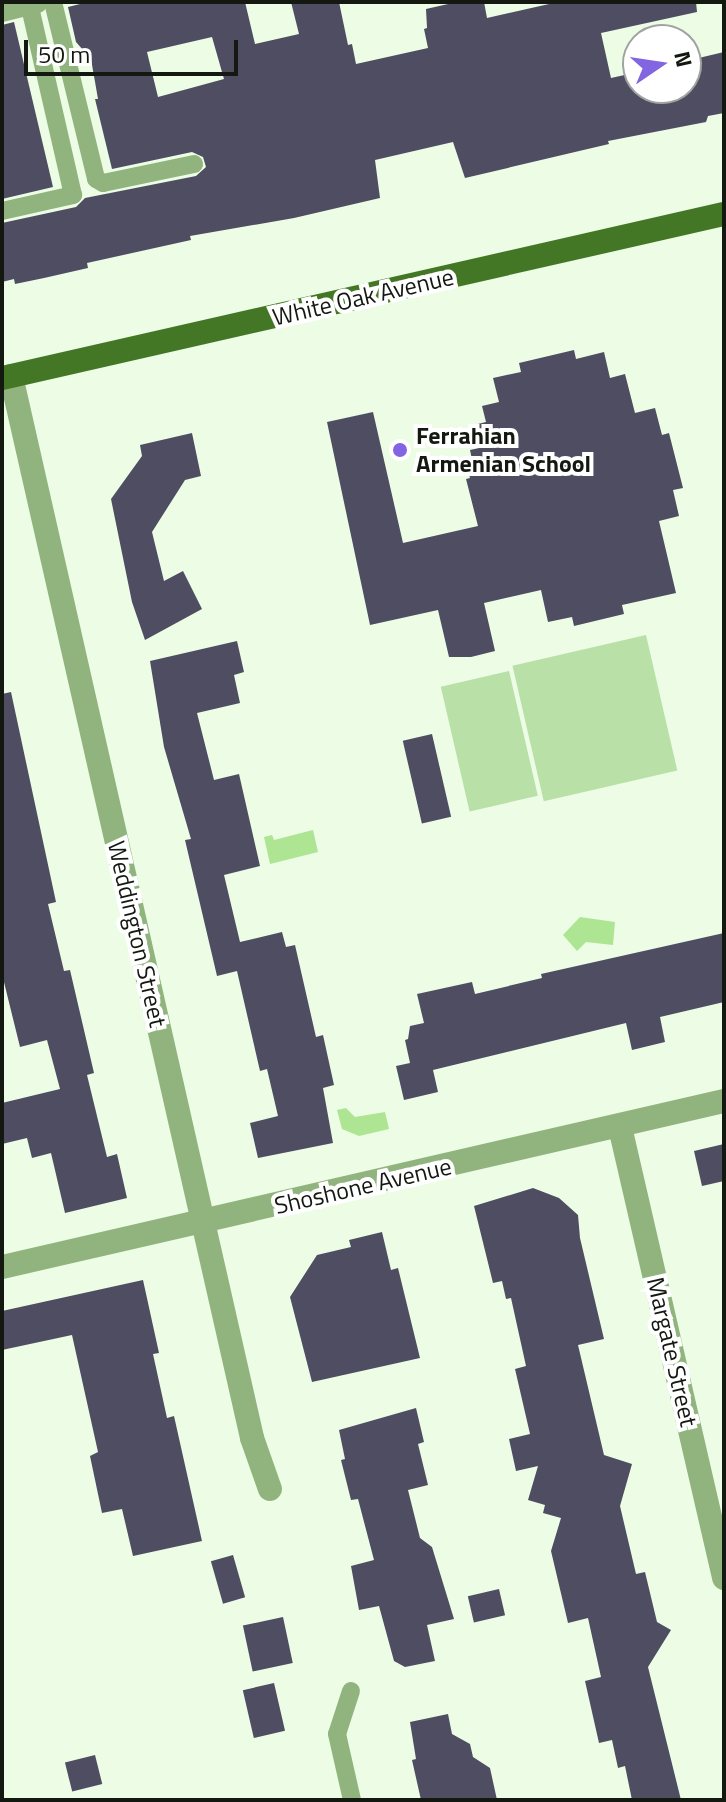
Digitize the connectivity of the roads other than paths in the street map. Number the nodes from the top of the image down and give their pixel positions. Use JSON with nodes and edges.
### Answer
{"nodes":[{"id":1,"x":53,"y":2,"type":"edge"},
{"id":2,"x":37,"y":4,"type":"edge"},
{"id":3,"x":2,"y":13,"type":"edge"},
{"id":4,"x":194,"y":164,"type":"dead end"},
{"id":5,"x":2,"y":211,"type":"edge"},
{"id":6,"x":724,"y":214,"type":"edge"},
{"id":7,"x":6,"y":377,"type":"edge"},
{"id":8,"x":724,"y":1101,"type":"edge"},
{"id":9,"x":620,"y":1127,"type":"junction"},
{"id":10,"x":202,"y":1223,"type":"junction"},
{"id":11,"x":2,"y":1267,"type":"edge"},
{"id":12,"x":270,"y":1489,"type":"dead end"},
{"id":13,"x":724,"y":1578,"type":"edge"},
{"id":14,"x":351,"y":1691,"type":"dead end"},
{"id":15,"x":352,"y":1800,"type":"edge"}],
"edges":[{"from":1,"to":4,"type":"lane"},
{"from":2,"to":3,"type":"lane"},
{"from":2,"to":5,"type":"lane"},
{"from":6,"to":7,"type":"main road","name":"White Oak Avenue"},
{"from":7,"to":10,"type":"street","name":"Weddington Street"},
{"from":8,"to":9,"type":"street","name":"Shoshone Avenue"},
{"from":9,"to":10,"type":"street","name":"Shoshone Avenue"},
{"from":9,"to":13,"type":"street","name":"Margate Street"},
{"from":10,"to":11,"type":"street","name":"Shoshone Avenue"},
{"from":10,"to":12,"type":"street","name":"Weddington Street"},
{"from":14,"to":15,"type":"lane"}]}
